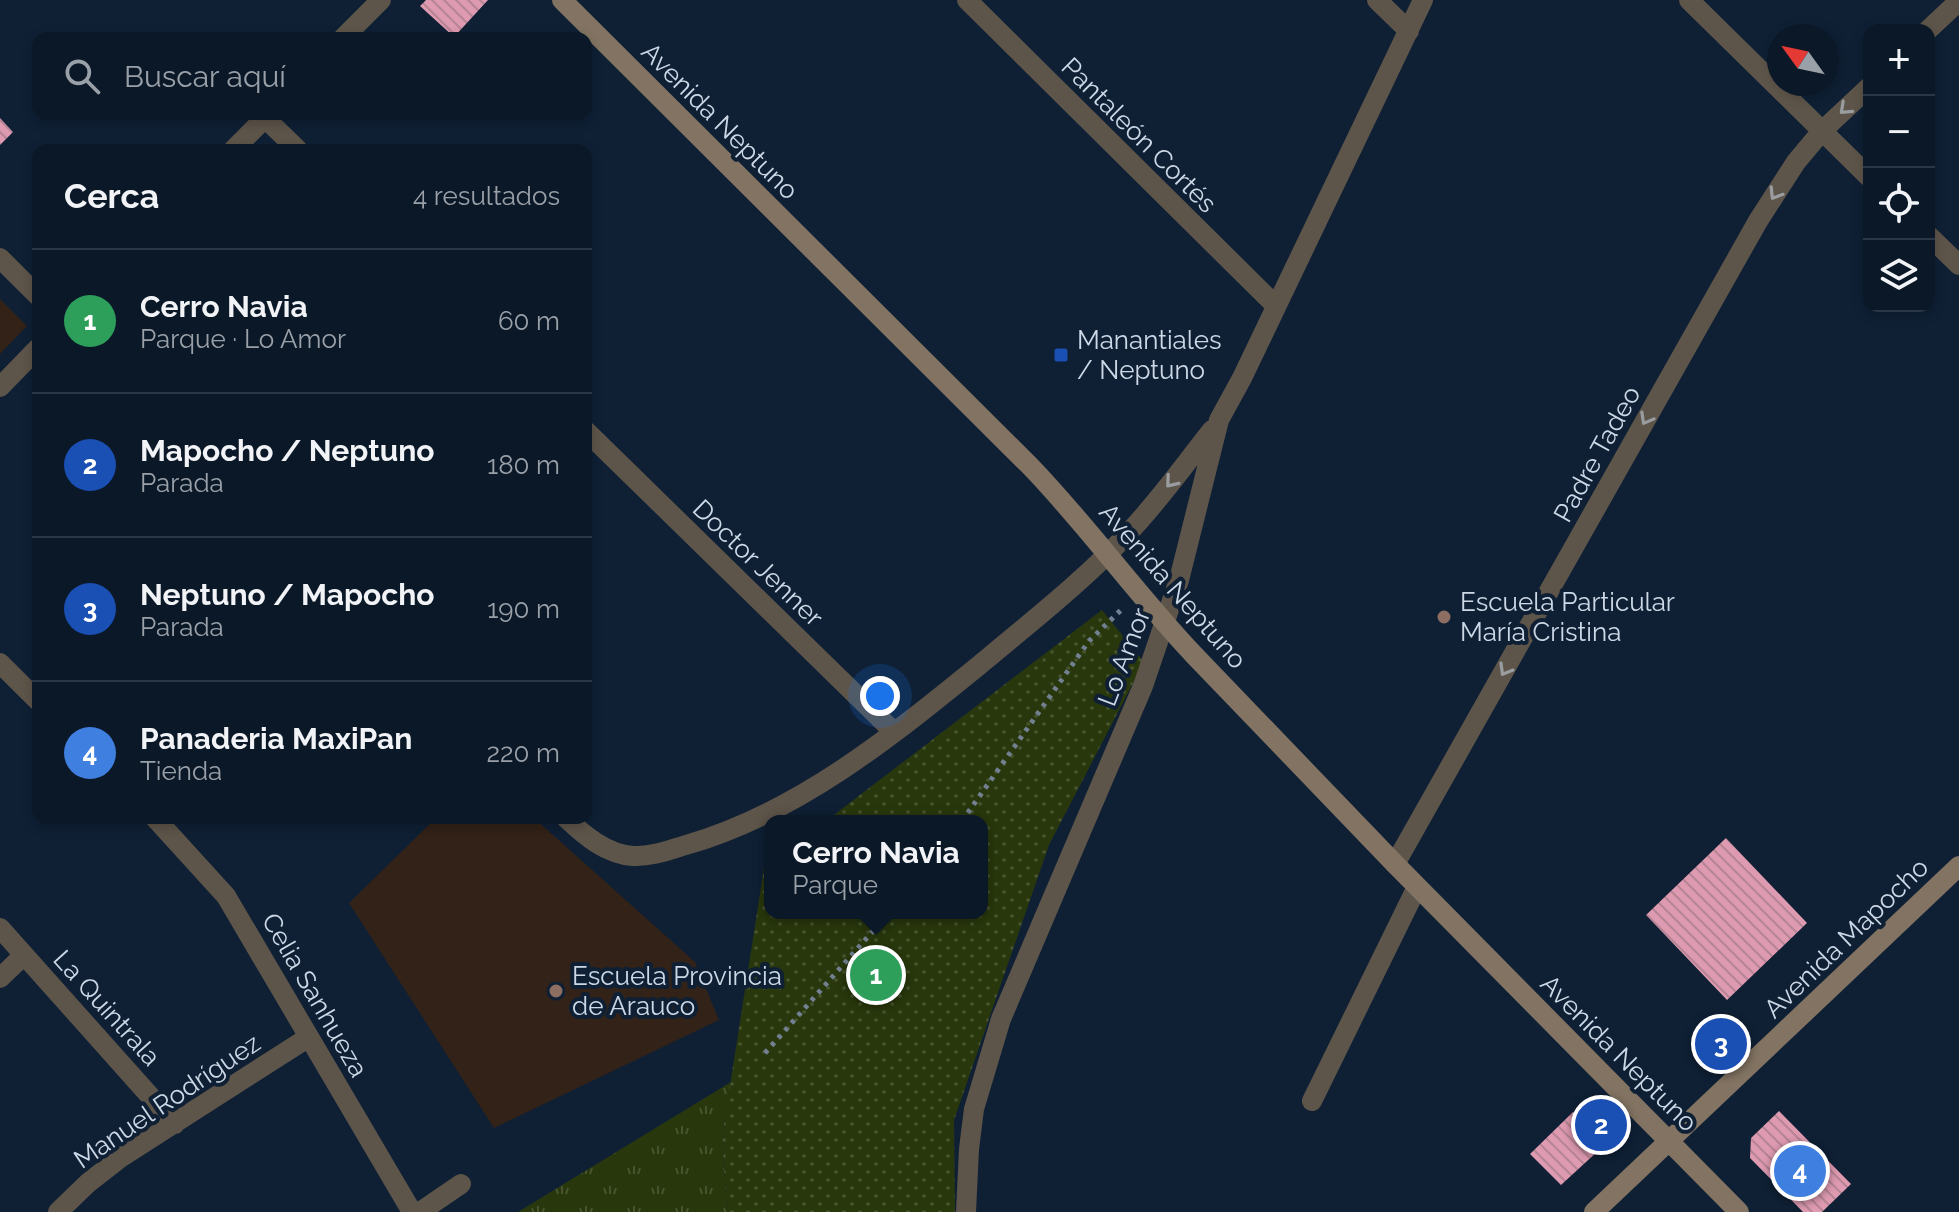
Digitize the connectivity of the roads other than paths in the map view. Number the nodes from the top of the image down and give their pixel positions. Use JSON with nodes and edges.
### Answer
{"nodes":[{"id":1,"x":381,"y":0,"type":"edge"},
{"id":2,"x":562,"y":0,"type":"edge"},
{"id":3,"x":967,"y":0,"type":"edge"},
{"id":4,"x":1377,"y":0,"type":"edge"},
{"id":5,"x":1423,"y":0,"type":"edge"},
{"id":6,"x":1689,"y":0,"type":"edge"},
{"id":7,"x":1959,"y":1,"type":"edge"},
{"id":8,"x":1934,"y":24,"type":"edge"},
{"id":9,"x":1409,"y":31,"type":"junction"},
{"id":10,"x":349,"y":32,"type":"edge"},
{"id":11,"x":1863,"y":93,"type":"edge"},
{"id":12,"x":263,"y":120,"type":"edge"},
{"id":13,"x":271,"y":120,"type":"edge"},
{"id":14,"x":1822,"y":131,"type":"junction"},
{"id":15,"x":239,"y":144,"type":"edge"},
{"id":16,"x":293,"y":144,"type":"edge"},
{"id":17,"x":1863,"y":171,"type":"edge"},
{"id":18,"x":1933,"y":240,"type":"edge"},
{"id":19,"x":0,"y":258,"type":"edge"},
{"id":20,"x":1959,"y":265,"type":"edge"},
{"id":21,"x":32,"y":290,"type":"edge"},
{"id":22,"x":1276,"y":306,"type":"junction"},
{"id":23,"x":32,"y":354,"type":"edge"},
{"id":24,"x":0,"y":387,"type":"edge"},
{"id":25,"x":1219,"y":420,"type":"junction"},
{"id":26,"x":592,"y":437,"type":"edge"},
{"id":27,"x":1108,"y":552,"type":"junction"},
{"id":28,"x":1165,"y":625,"type":"junction"},
{"id":29,"x":0,"y":663,"type":"edge"},
{"id":30,"x":32,"y":695,"type":"edge"},
{"id":31,"x":894,"y":732,"type":"junction"},
{"id":32,"x":160,"y":824,"type":"edge"},
{"id":33,"x":572,"y":824,"type":"edge"},
{"id":34,"x":1395,"y":864,"type":"junction"},
{"id":35,"x":1959,"y":866,"type":"edge"},
{"id":36,"x":1417,"y":887,"type":"junction"},
{"id":37,"x":0,"y":928,"type":"edge"},
{"id":38,"x":24,"y":955,"type":"junction"},
{"id":39,"x":0,"y":978,"type":"edge"},
{"id":40,"x":309,"y":1037,"type":"junction"},
{"id":41,"x":1312,"y":1101,"type":"dead end"},
{"id":42,"x":175,"y":1124,"type":"junction"},
{"id":43,"x":1670,"y":1142,"type":"junction"},
{"id":44,"x":461,"y":1184,"type":"dead end"},
{"id":45,"x":58,"y":1212,"type":"edge"},
{"id":46,"x":412,"y":1212,"type":"edge"},
{"id":47,"x":420,"y":1212,"type":"edge"},
{"id":48,"x":966,"y":1212,"type":"edge"},
{"id":49,"x":1594,"y":1212,"type":"edge"},
{"id":50,"x":1739,"y":1212,"type":"edge"}],
"edges":[{"from":1,"to":10,"type":"street"},
{"from":2,"to":27,"type":"main road","name":"Avenida Neptuno"},
{"from":3,"to":22,"type":"street","name":"Pantaleón Cortés"},
{"from":4,"to":9,"type":"street"},
{"from":5,"to":9,"type":"street","name":"Lo Amor"},
{"from":6,"to":14,"type":"street"},
{"from":7,"to":8,"type":"street"},
{"from":9,"to":22,"type":"street","name":"Lo Amor"},
{"from":11,"to":14,"type":"street","name":"Padre Tadeo","one_way":true},
{"from":12,"to":15,"type":"street"},
{"from":13,"to":16,"type":"street"},
{"from":14,"to":17,"type":"street"},
{"from":14,"to":34,"type":"street","name":"Padre Tadeo","one_way":true},
{"from":18,"to":20,"type":"street"},
{"from":19,"to":21,"type":"street"},
{"from":22,"to":25,"type":"street","name":"Lo Amor"},
{"from":23,"to":24,"type":"street"},
{"from":25,"to":27,"type":"street","one_way":true},
{"from":25,"to":28,"type":"street","name":"Lo Amor"},
{"from":26,"to":31,"type":"street","name":"Doctor Jenner"},
{"from":27,"to":28,"type":"main road","name":"Avenida Neptuno"},
{"from":27,"to":31,"type":"street"},
{"from":28,"to":34,"type":"main road","name":"Avenida Neptuno"},
{"from":28,"to":48,"type":"street","name":"Lo Amor"},
{"from":29,"to":30,"type":"street"},
{"from":31,"to":33,"type":"street"},
{"from":32,"to":40,"type":"street","name":"Celia Sanhueza"},
{"from":34,"to":36,"type":"main road","name":"Avenida Neptuno"},
{"from":35,"to":43,"type":"main road","name":"Avenida Mapocho"},
{"from":36,"to":41,"type":"street"},
{"from":36,"to":43,"type":"main road","name":"Avenida Neptuno"},
{"from":37,"to":38,"type":"street","name":"La Quintrala"},
{"from":38,"to":39,"type":"street"},
{"from":38,"to":42,"type":"street","name":"La Quintrala"},
{"from":40,"to":42,"type":"street","name":"Manuel Rodríguez"},
{"from":40,"to":46,"type":"street","name":"Celia Sanhueza"},
{"from":42,"to":45,"type":"street","name":"Manuel Rodríguez"},
{"from":43,"to":49,"type":"main road","name":"Avenida Mapocho"},
{"from":43,"to":50,"type":"main road","name":"Avenida Neptuno"},
{"from":44,"to":47,"type":"street"}]}
